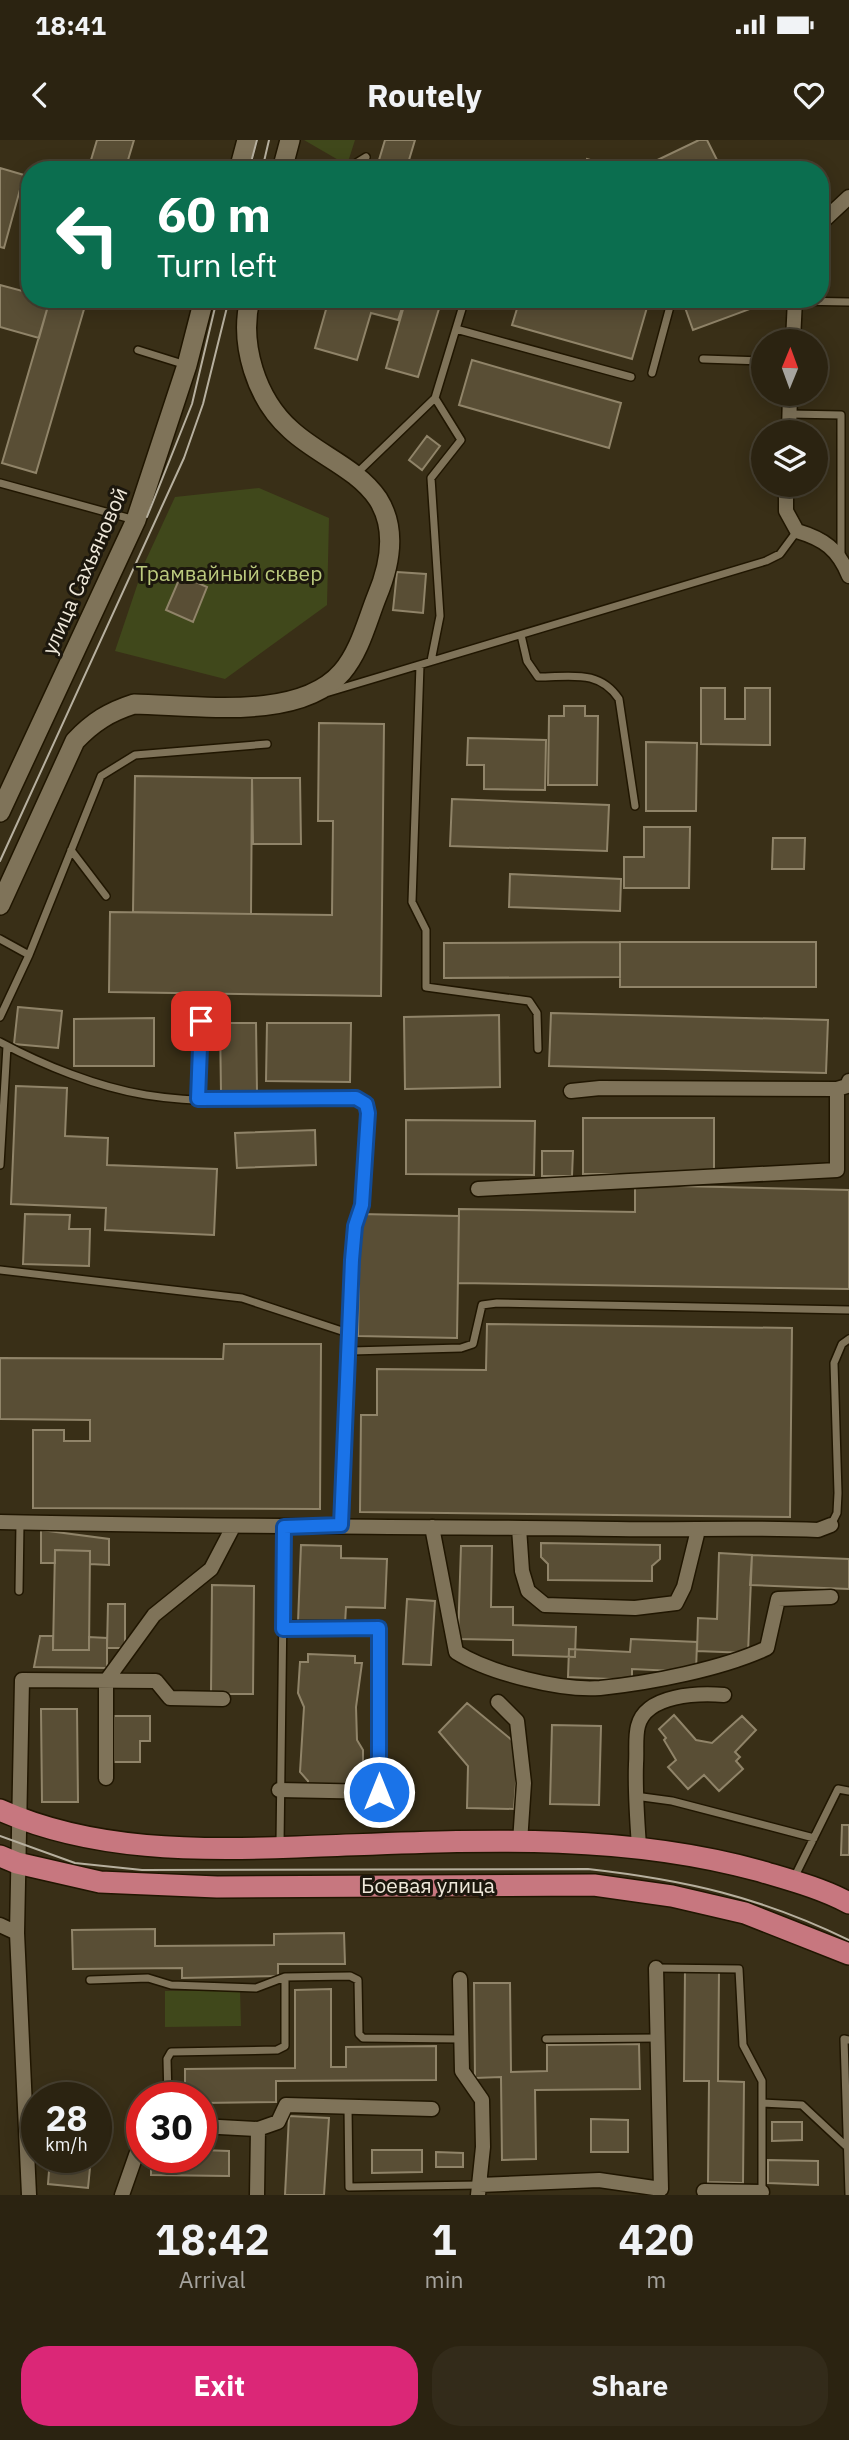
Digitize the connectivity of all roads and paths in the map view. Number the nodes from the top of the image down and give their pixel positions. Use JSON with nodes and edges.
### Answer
{"nodes":[{"id":1,"x":247,"y":140,"type":"edge"},
{"id":2,"x":290,"y":140,"type":"edge"},
{"id":3,"x":366,"y":157,"type":"dead end"},
{"id":4,"x":241,"y":161,"type":"edge"},
{"id":5,"x":284,"y":161,"type":"edge"},
{"id":6,"x":360,"y":161,"type":"edge"},
{"id":7,"x":849,"y":197,"type":"edge"},
{"id":8,"x":829,"y":216,"type":"edge"},
{"id":9,"x":829,"y":301,"type":"edge"},
{"id":10,"x":849,"y":302,"type":"edge"},
{"id":11,"x":202,"y":308,"type":"edge"},
{"id":12,"x":249,"y":308,"type":"edge"},
{"id":13,"x":462,"y":308,"type":"edge"},
{"id":14,"x":670,"y":308,"type":"edge"},
{"id":15,"x":795,"y":308,"type":"edge"},
{"id":16,"x":456,"y":329,"type":"junction"},
{"id":17,"x":794,"y":329,"type":"edge"},
{"id":18,"x":138,"y":350,"type":"dead end"},
{"id":19,"x":703,"y":359,"type":"dead end"},
{"id":20,"x":751,"y":360,"type":"edge"},
{"id":21,"x":187,"y":365,"type":"junction"},
{"id":22,"x":652,"y":373,"type":"dead end"},
{"id":23,"x":631,"y":377,"type":"dead end"},
{"id":24,"x":435,"y":398,"type":"junction"},
{"id":25,"x":789,"y":406,"type":"edge"},
{"id":26,"x":789,"y":414,"type":"junction"},
{"id":27,"x":789,"y":420,"type":"edge"},
{"id":28,"x":355,"y":475,"type":"junction"},
{"id":29,"x":0,"y":483,"type":"edge"},
{"id":30,"x":786,"y":497,"type":"edge"},
{"id":31,"x":136,"y":520,"type":"junction"},
{"id":32,"x":797,"y":531,"type":"junction"},
{"id":33,"x":841,"y":560,"type":"junction"},
{"id":34,"x":849,"y":576,"type":"edge"},
{"id":35,"x":521,"y":635,"type":"junction"},
{"id":36,"x":431,"y":661,"type":"junction"},
{"id":37,"x":420,"y":664,"type":"junction"},
{"id":38,"x":305,"y":699,"type":"junction"},
{"id":39,"x":267,"y":744,"type":"dead end"},
{"id":40,"x":635,"y":806,"type":"dead end"},
{"id":41,"x":0,"y":810,"type":"edge"},
{"id":42,"x":71,"y":850,"type":"junction"},
{"id":43,"x":106,"y":896,"type":"dead end"},
{"id":44,"x":0,"y":905,"type":"edge"},
{"id":45,"x":0,"y":939,"type":"edge"},
{"id":46,"x":29,"y":955,"type":"junction"},
{"id":47,"x":0,"y":1017,"type":"edge"},
{"id":48,"x":201,"y":1021,"type":"dead end"},
{"id":49,"x":4,"y":1044,"type":"edge"},
{"id":50,"x":538,"y":1049,"type":"dead end"},
{"id":51,"x":843,"y":1085,"type":"edge"},
{"id":52,"x":571,"y":1091,"type":"dead end"},
{"id":53,"x":198,"y":1099,"type":"junction"},
{"id":54,"x":0,"y":1165,"type":"edge"},
{"id":55,"x":478,"y":1189,"type":"dead end"},
{"id":56,"x":0,"y":1270,"type":"edge"},
{"id":57,"x":849,"y":1310,"type":"edge"},
{"id":58,"x":351,"y":1334,"type":"junction"},
{"id":59,"x":849,"y":1339,"type":"edge"},
{"id":60,"x":351,"y":1351,"type":"junction"},
{"id":61,"x":0,"y":1522,"type":"edge"},
{"id":62,"x":20,"y":1523,"type":"junction"},
{"id":63,"x":341,"y":1525,"type":"junction"},
{"id":64,"x":831,"y":1525,"type":"joint"},
{"id":65,"x":233,"y":1527,"type":"junction"},
{"id":66,"x":284,"y":1527,"type":"junction"},
{"id":67,"x":432,"y":1527,"type":"junction"},
{"id":68,"x":519,"y":1528,"type":"junction"},
{"id":69,"x":698,"y":1530,"type":"junction"},
{"id":70,"x":19,"y":1591,"type":"dead end"},
{"id":71,"x":831,"y":1597,"type":"dead end"},
{"id":72,"x":283,"y":1629,"type":"junction"},
{"id":73,"x":106,"y":1681,"type":"junction"},
{"id":74,"x":724,"y":1695,"type":"dead end"},
{"id":75,"x":223,"y":1699,"type":"dead end"},
{"id":76,"x":498,"y":1702,"type":"dead end"},
{"id":77,"x":106,"y":1778,"type":"dead end"},
{"id":78,"x":279,"y":1790,"type":"junction"},
{"id":79,"x":849,"y":1791,"type":"edge"},
{"id":80,"x":635,"y":1796,"type":"junction"},
{"id":81,"x":9,"y":1814,"type":"edge"},
{"id":82,"x":814,"y":1838,"type":"junction"},
{"id":83,"x":520,"y":1842,"type":"junction"},
{"id":84,"x":639,"y":1846,"type":"junction"},
{"id":85,"x":280,"y":1848,"type":"junction"},
{"id":86,"x":8,"y":1860,"type":"edge"},
{"id":87,"x":793,"y":1881,"type":"junction"},
{"id":88,"x":849,"y":1903,"type":"edge"},
{"id":89,"x":0,"y":1925,"type":"edge"},
{"id":90,"x":17,"y":1933,"type":"junction"},
{"id":91,"x":849,"y":1954,"type":"edge"},
{"id":92,"x":656,"y":1968,"type":"joint"},
{"id":93,"x":285,"y":1977,"type":"junction"},
{"id":94,"x":460,"y":1979,"type":"dead end"},
{"id":95,"x":90,"y":1980,"type":"dead end"},
{"id":96,"x":658,"y":2038,"type":"junction"},
{"id":97,"x":460,"y":2039,"type":"junction"},
{"id":98,"x":546,"y":2039,"type":"dead end"},
{"id":99,"x":849,"y":2040,"type":"edge"},
{"id":100,"x":168,"y":2082,"type":"edge"},
{"id":101,"x":762,"y":2104,"type":"junction"},
{"id":102,"x":348,"y":2105,"type":"junction"},
{"id":103,"x":432,"y":2109,"type":"dead end"},
{"id":104,"x":217,"y":2127,"type":"edge"},
{"id":105,"x":258,"y":2129,"type":"junction"},
{"id":106,"x":846,"y":2146,"type":"junction"},
{"id":107,"x":130,"y":2173,"type":"edge"},
{"id":108,"x":478,"y":2190,"type":"edge"},
{"id":109,"x":704,"y":2190,"type":"dead end"},
{"id":110,"x":762,"y":2192,"type":"joint"},
{"id":111,"x":849,"y":2194,"type":"edge"},
{"id":112,"x":29,"y":2195,"type":"edge"},
{"id":113,"x":122,"y":2195,"type":"edge"},
{"id":114,"x":257,"y":2195,"type":"edge"}],
"edges":[{"from":1,"to":4,"type":"main road"},
{"from":2,"to":5,"type":"main road"},
{"from":3,"to":6,"type":"lane"},
{"from":7,"to":8,"type":"street"},
{"from":9,"to":10,"type":"lane"},
{"from":11,"to":21,"type":"main road","name":"улица Сахьяновой"},
{"from":12,"to":28,"type":"main road"},
{"from":13,"to":16,"type":"lane"},
{"from":14,"to":22,"type":"lane"},
{"from":15,"to":17,"type":"street"},
{"from":16,"to":23,"type":"lane"},
{"from":16,"to":24,"type":"lane"},
{"from":18,"to":21,"type":"lane"},
{"from":19,"to":20,"type":"lane"},
{"from":21,"to":31,"type":"main road","name":"улица Сахьяновой"},
{"from":24,"to":28,"type":"lane"},
{"from":24,"to":36,"type":"lane"},
{"from":25,"to":26,"type":"street"},
{"from":26,"to":27,"type":"street"},
{"from":26,"to":33,"type":"lane"},
{"from":28,"to":38,"type":"main road"},
{"from":29,"to":31,"type":"lane"},
{"from":30,"to":32,"type":"street"},
{"from":31,"to":41,"type":"main road","name":"улица Сахьяновой"},
{"from":32,"to":33,"type":"street"},
{"from":32,"to":35,"type":"lane"},
{"from":33,"to":34,"type":"street"},
{"from":35,"to":36,"type":"lane"},
{"from":35,"to":40,"type":"lane"},
{"from":36,"to":37,"type":"lane"},
{"from":37,"to":38,"type":"lane"},
{"from":37,"to":50,"type":"lane"},
{"from":38,"to":44,"type":"main road"},
{"from":39,"to":42,"type":"lane"},
{"from":42,"to":43,"type":"lane"},
{"from":42,"to":46,"type":"lane"},
{"from":45,"to":46,"type":"lane"},
{"from":46,"to":47,"type":"lane"},
{"from":48,"to":53,"type":"lane"},
{"from":49,"to":53,"type":"lane"},
{"from":49,"to":54,"type":"lane"},
{"from":51,"to":52,"type":"street"},
{"from":51,"to":55,"type":"street"},
{"from":53,"to":58,"type":"lane"},
{"from":56,"to":58,"type":"lane"},
{"from":57,"to":60,"type":"lane"},
{"from":58,"to":60,"type":"lane"},
{"from":59,"to":64,"type":"lane"},
{"from":60,"to":63,"type":"lane"},
{"from":61,"to":62,"type":"street"},
{"from":62,"to":65,"type":"street"},
{"from":62,"to":70,"type":"lane"},
{"from":63,"to":66,"type":"street"},
{"from":63,"to":67,"type":"street"},
{"from":64,"to":69,"type":"street"},
{"from":65,"to":66,"type":"street"},
{"from":65,"to":73,"type":"street"},
{"from":66,"to":72,"type":"lane"},
{"from":67,"to":68,"type":"street"},
{"from":67,"to":71,"type":"street"},
{"from":68,"to":69,"type":"street"},
{"from":68,"to":69,"type":"street"},
{"from":72,"to":78,"type":"lane"},
{"from":72,"to":78,"type":"street"},
{"from":73,"to":75,"type":"street"},
{"from":73,"to":77,"type":"street"},
{"from":73,"to":81,"type":"street"},
{"from":74,"to":80,"type":"street"},
{"from":76,"to":83,"type":"street"},
{"from":78,"to":85,"type":"lane"},
{"from":79,"to":82,"type":"lane"},
{"from":80,"to":82,"type":"lane"},
{"from":80,"to":84,"type":"street"},
{"from":81,"to":85,"type":"main road","name":"Боевая улица"},
{"from":81,"to":86,"type":"street"},
{"from":82,"to":87,"type":"lane"},
{"from":83,"to":84,"type":"main road","name":"Боевая улица"},
{"from":83,"to":85,"type":"main road","name":"Боевая улица"},
{"from":84,"to":87,"type":"main road","name":"Боевая улица"},
{"from":86,"to":90,"type":"street"},
{"from":86,"to":91,"type":"main road","name":"Боевая улица"},
{"from":87,"to":88,"type":"main road","name":"Боевая улица"},
{"from":89,"to":90,"type":"street"},
{"from":90,"to":112,"type":"street"},
{"from":92,"to":96,"type":"street"},
{"from":92,"to":101,"type":"lane"},
{"from":93,"to":95,"type":"lane"},
{"from":93,"to":97,"type":"lane"},
{"from":93,"to":100,"type":"lane"},
{"from":94,"to":97,"type":"street"},
{"from":96,"to":98,"type":"lane"},
{"from":96,"to":108,"type":"street"},
{"from":97,"to":108,"type":"street"},
{"from":99,"to":106,"type":"lane"},
{"from":101,"to":106,"type":"lane"},
{"from":101,"to":110,"type":"lane"},
{"from":102,"to":103,"type":"street"},
{"from":102,"to":105,"type":"street"},
{"from":102,"to":108,"type":"lane"},
{"from":104,"to":105,"type":"street"},
{"from":105,"to":114,"type":"street"},
{"from":106,"to":111,"type":"lane"},
{"from":107,"to":113,"type":"street"},
{"from":109,"to":110,"type":"street"}]}
